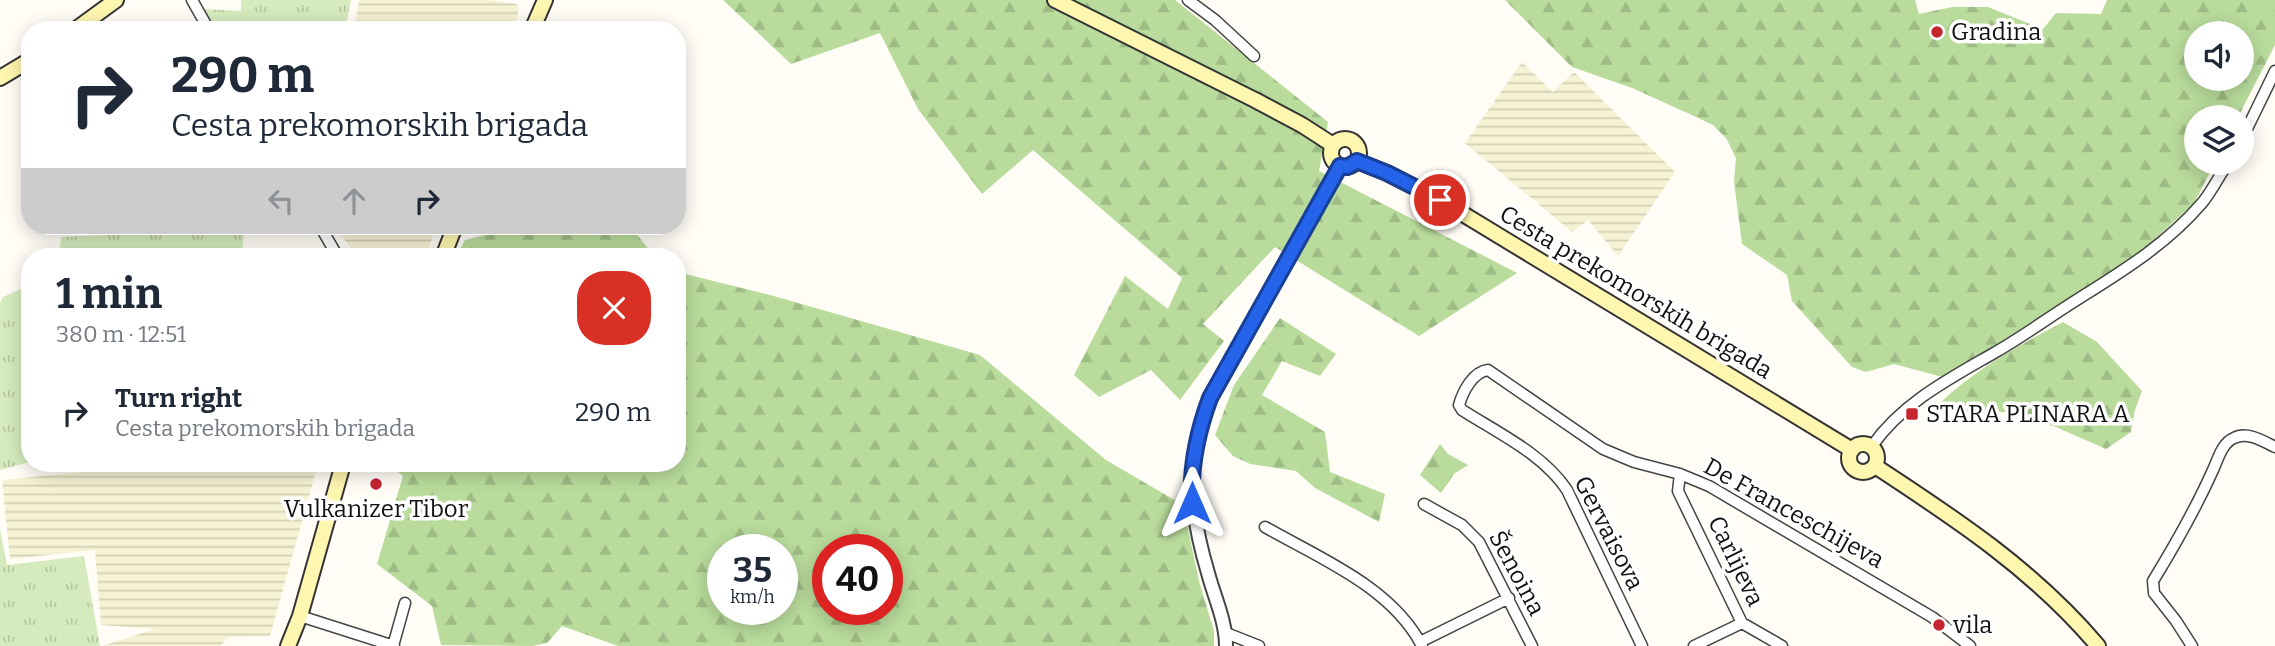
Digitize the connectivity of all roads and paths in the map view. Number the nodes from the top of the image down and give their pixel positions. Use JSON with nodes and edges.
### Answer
{"nodes":[{"id":1,"x":116,"y":0,"type":"edge"},
{"id":2,"x":192,"y":0,"type":"edge"},
{"id":3,"x":545,"y":0,"type":"edge"},
{"id":4,"x":1055,"y":0,"type":"edge"},
{"id":5,"x":1188,"y":0,"type":"edge"},
{"id":6,"x":87,"y":21,"type":"edge"},
{"id":7,"x":204,"y":21,"type":"edge"},
{"id":8,"x":536,"y":21,"type":"edge"},
{"id":9,"x":1254,"y":56,"type":"dead end"},
{"id":10,"x":21,"y":65,"type":"edge"},
{"id":11,"x":2275,"y":71,"type":"edge"},
{"id":12,"x":0,"y":78,"type":"edge"},
{"id":13,"x":2254,"y":114,"type":"edge"},
{"id":14,"x":1333,"y":145,"type":"junction"},
{"id":15,"x":1357,"y":161,"type":"junction"},
{"id":16,"x":1340,"y":166,"type":"junction"},
{"id":17,"x":2220,"y":175,"type":"edge"},
{"id":18,"x":1481,"y":371,"type":"joint"},
{"id":19,"x":1872,"y":446,"type":"junction"},
{"id":20,"x":2275,"y":447,"type":"edge"},
{"id":21,"x":1852,"y":450,"type":"junction"},
{"id":22,"x":1875,"y":466,"type":"junction"},
{"id":23,"x":341,"y":472,"type":"edge"},
{"id":24,"x":1680,"y":474,"type":"junction"},
{"id":25,"x":1424,"y":504,"type":"dead end"},
{"id":26,"x":1265,"y":527,"type":"dead end"},
{"id":27,"x":1509,"y":598,"type":"junction"},
{"id":28,"x":405,"y":604,"type":"dead end"},
{"id":29,"x":300,"y":616,"type":"junction"},
{"id":30,"x":1742,"y":623,"type":"junction"},
{"id":31,"x":1226,"y":640,"type":"edge"},
{"id":32,"x":1421,"y":644,"type":"edge"},
{"id":33,"x":288,"y":646,"type":"edge"},
{"id":34,"x":393,"y":646,"type":"edge"},
{"id":35,"x":1259,"y":646,"type":"edge"},
{"id":36,"x":1532,"y":646,"type":"edge"},
{"id":37,"x":1642,"y":646,"type":"edge"},
{"id":38,"x":1694,"y":646,"type":"edge"},
{"id":39,"x":1782,"y":646,"type":"edge"},
{"id":40,"x":1970,"y":646,"type":"edge"},
{"id":41,"x":2098,"y":646,"type":"edge"},
{"id":42,"x":2192,"y":646,"type":"edge"}],
"edges":[{"from":1,"to":6,"type":"main road"},
{"from":2,"to":7,"type":"street"},
{"from":3,"to":8,"type":"main road"},
{"from":4,"to":14,"type":"main road"},
{"from":5,"to":9,"type":"street"},
{"from":10,"to":12,"type":"main road"},
{"from":11,"to":13,"type":"street"},
{"from":14,"to":15,"type":"main road"},
{"from":14,"to":16,"type":"main road"},
{"from":15,"to":16,"type":"main road"},
{"from":15,"to":21,"type":"main road","name":"Cesta prekomorskih brigada"},
{"from":16,"to":31,"type":"street"},
{"from":17,"to":19,"type":"street"},
{"from":18,"to":24,"type":"street","name":"De Franceschijeva"},
{"from":18,"to":37,"type":"street","name":"Gervaisova"},
{"from":19,"to":21,"type":"main road"},
{"from":19,"to":22,"type":"main road"},
{"from":20,"to":42,"type":"street"},
{"from":21,"to":22,"type":"main road"},
{"from":22,"to":41,"type":"main road"},
{"from":23,"to":29,"type":"main road"},
{"from":24,"to":30,"type":"street","name":"Carlijeva"},
{"from":24,"to":40,"type":"street","name":"De Franceschijeva"},
{"from":25,"to":27,"type":"street","name":"Šenoina"},
{"from":26,"to":32,"type":"street"},
{"from":27,"to":32,"type":"street"},
{"from":27,"to":36,"type":"street","name":"Šenoina"},
{"from":28,"to":34,"type":"street"},
{"from":29,"to":33,"type":"main road"},
{"from":29,"to":34,"type":"street"},
{"from":30,"to":38,"type":"street"},
{"from":30,"to":39,"type":"street","name":"Carlijeva"},
{"from":31,"to":35,"type":"street"}]}
